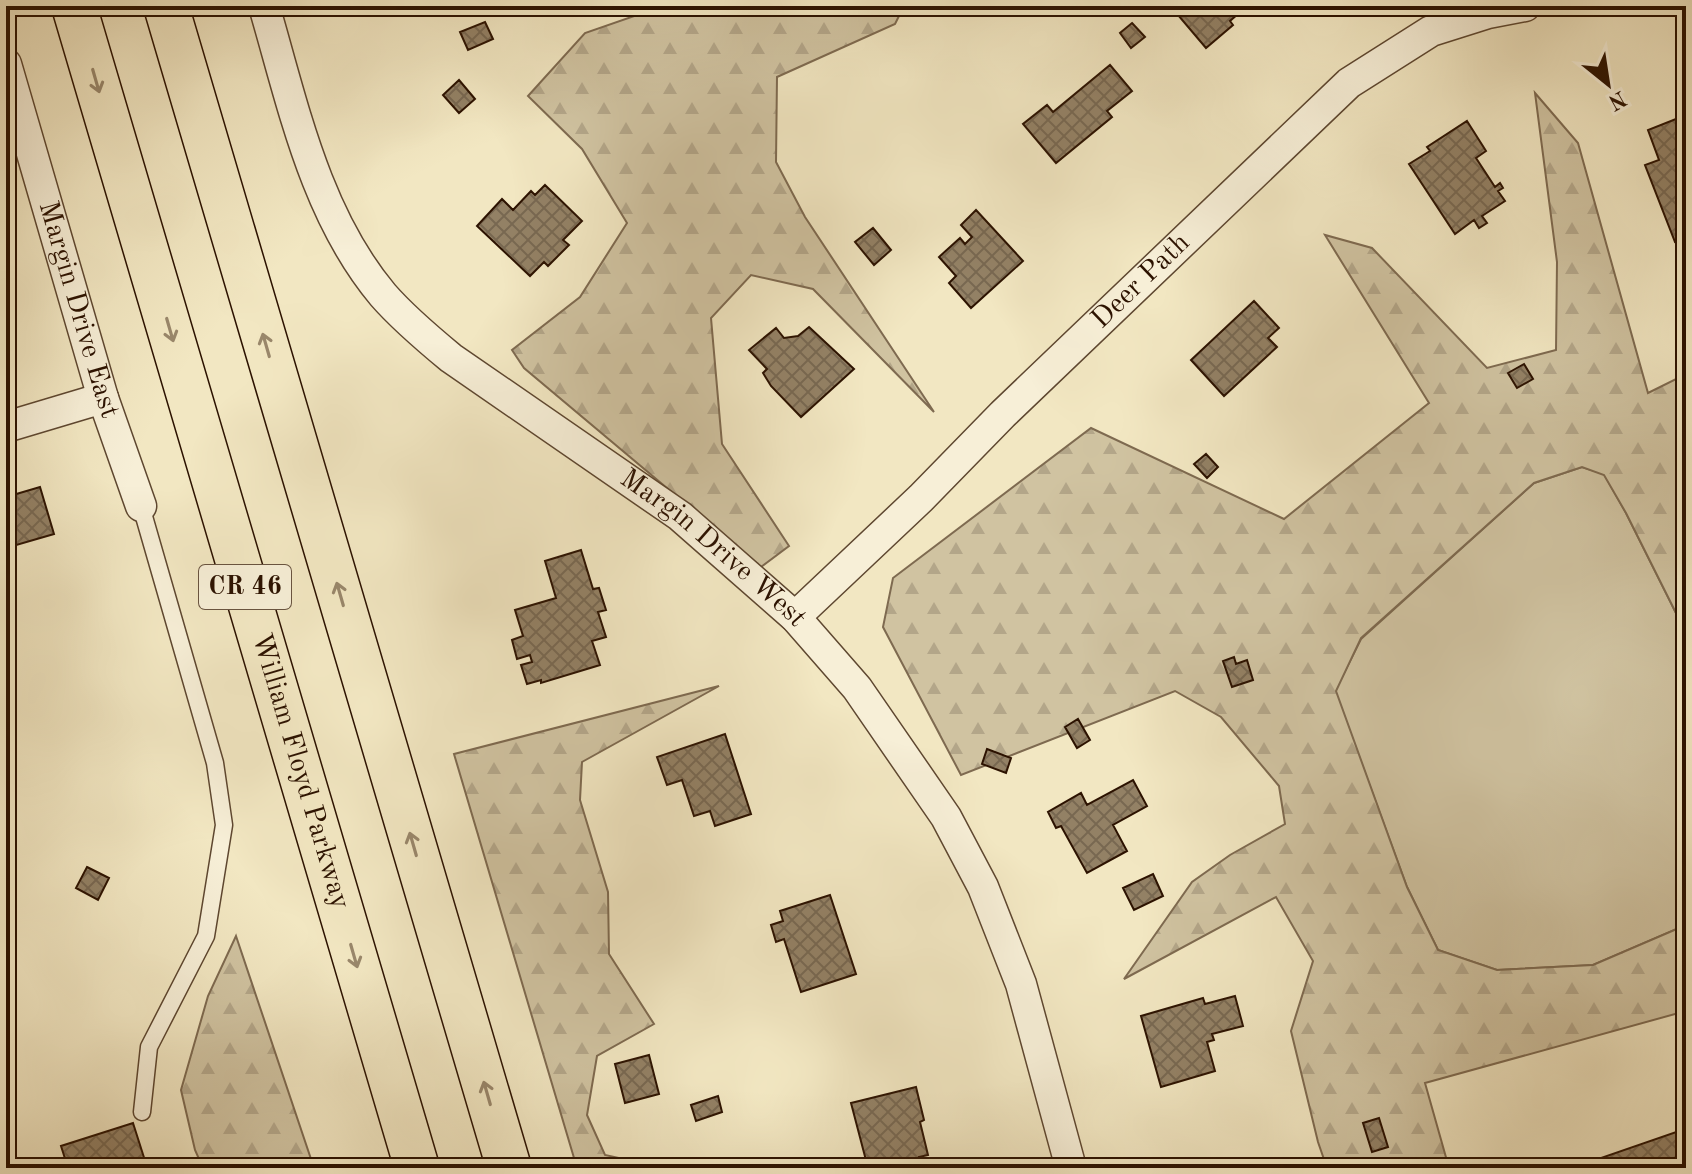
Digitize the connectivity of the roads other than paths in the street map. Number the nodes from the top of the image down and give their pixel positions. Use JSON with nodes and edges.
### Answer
{"nodes":[{"id":1,"x":74,"y":6,"type":"edge"},
{"id":2,"x":166,"y":6,"type":"edge"},
{"id":3,"x":264,"y":6,"type":"edge"},
{"id":4,"x":1525,"y":6,"type":"edge"},
{"id":5,"x":6,"y":64,"type":"edge"},
{"id":6,"x":103,"y":398,"type":"junction"},
{"id":7,"x":6,"y":427,"type":"edge"},
{"id":8,"x":141,"y":506,"type":"joint"},
{"id":9,"x":795,"y":617,"type":"junction"},
{"id":10,"x":142,"y":1112,"type":"dead end"},
{"id":11,"x":417,"y":1168,"type":"edge"},
{"id":12,"x":509,"y":1168,"type":"edge"},
{"id":13,"x":1071,"y":1168,"type":"edge"}],
"edges":[{"from":1,"to":11,"type":"highway","name":"William Floyd Parkway","number":"CR 46","one_way":true},
{"from":12,"to":2,"type":"highway","number":"CR 46","one_way":true},
{"from":3,"to":9,"type":"street","name":"Margin Drive West"},
{"from":4,"to":9,"type":"street","name":"Deer Path"},
{"from":5,"to":6,"type":"street","name":"Margin Drive East"},
{"from":6,"to":7,"type":"street"},
{"from":6,"to":8,"type":"street","name":"Margin Drive East"},
{"from":8,"to":10,"type":"lane"},
{"from":9,"to":13,"type":"street","name":"Margin Drive West"}]}
